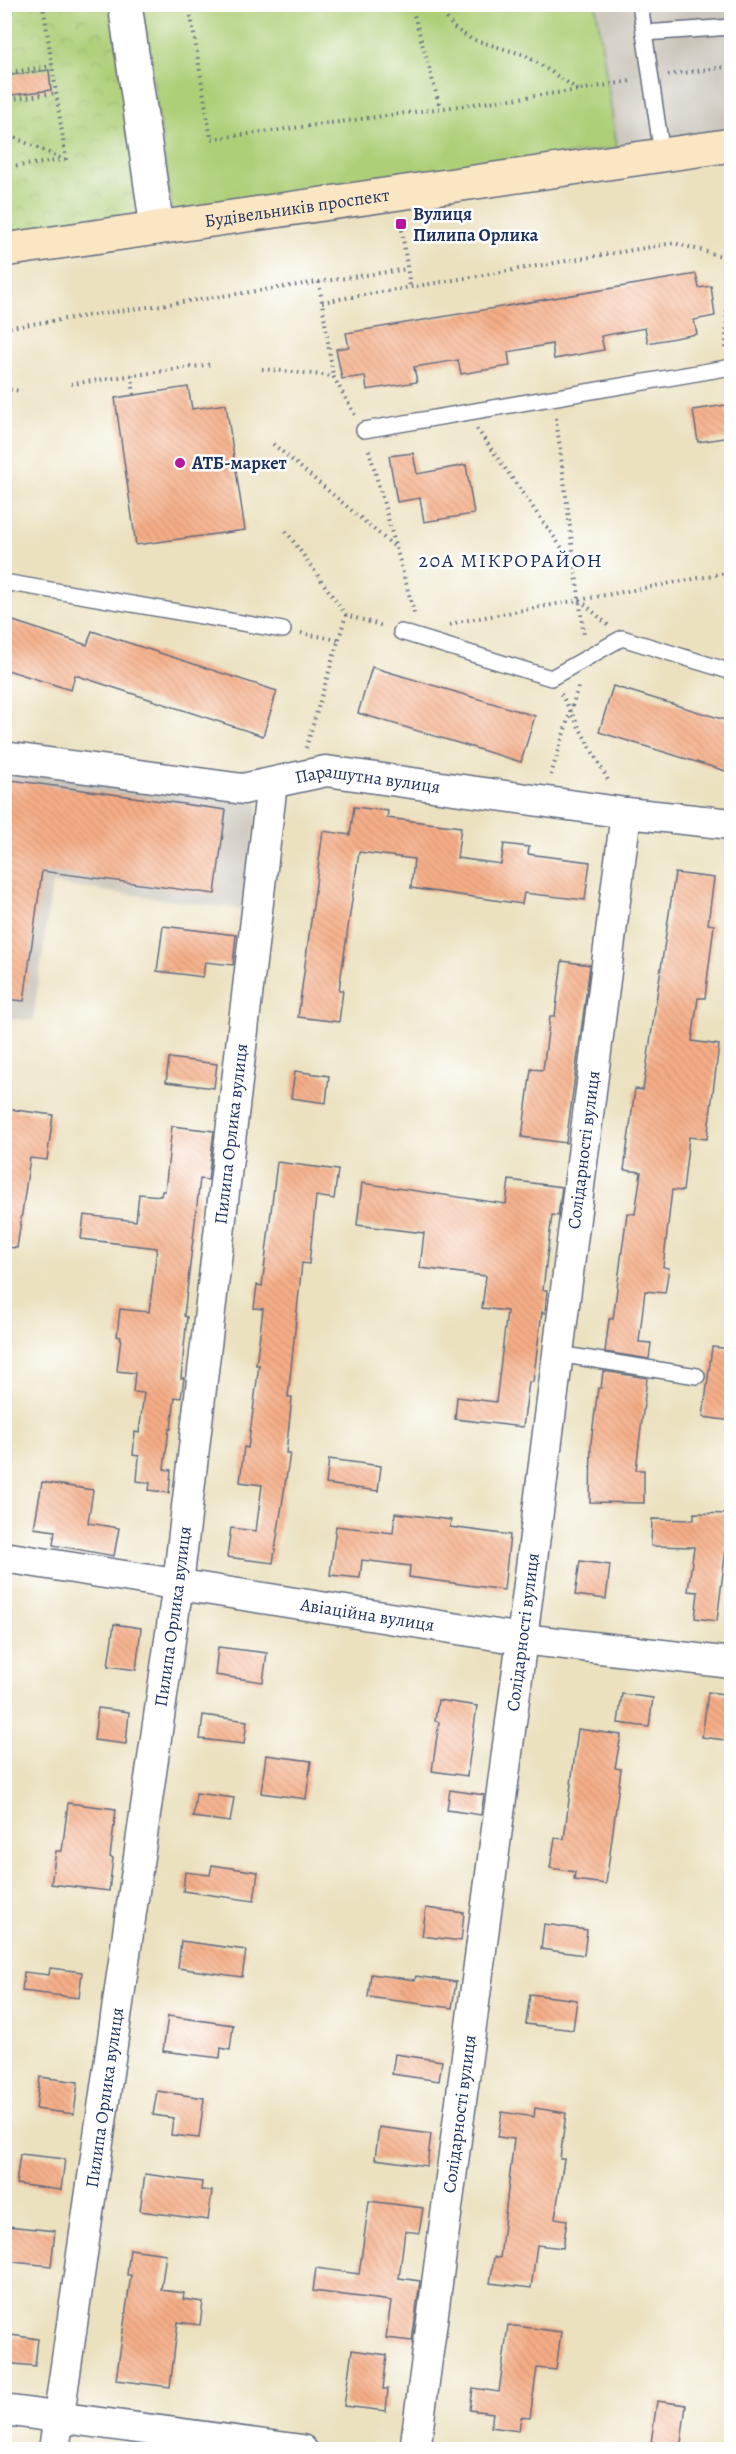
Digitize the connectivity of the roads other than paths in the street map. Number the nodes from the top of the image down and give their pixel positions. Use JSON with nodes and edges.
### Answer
{"nodes":[{"id":1,"x":125,"y":4,"type":"edge"},
{"id":2,"x":640,"y":4,"type":"edge"},
{"id":3,"x":732,"y":27,"type":"edge"},
{"id":4,"x":644,"y":33,"type":"junction"},
{"id":5,"x":732,"y":145,"type":"edge"},
{"id":6,"x":662,"y":156,"type":"junction"},
{"id":7,"x":158,"y":228,"type":"junction"},
{"id":8,"x":4,"y":250,"type":"edge"},
{"id":9,"x":729,"y":369,"type":"edge"},
{"id":10,"x":363,"y":430,"type":"road end"},
{"id":11,"x":4,"y":582,"type":"edge"},
{"id":12,"x":283,"y":630,"type":"road end"},
{"id":13,"x":401,"y":632,"type":"road end"},
{"id":14,"x":732,"y":672,"type":"edge"},
{"id":15,"x":4,"y":757,"type":"edge"},
{"id":16,"x":285,"y":780,"type":"junction"},
{"id":17,"x":626,"y":813,"type":"junction"},
{"id":18,"x":732,"y":824,"type":"edge"},
{"id":19,"x":558,"y":1354,"type":"junction"},
{"id":20,"x":697,"y":1376,"type":"dead end"},
{"id":21,"x":4,"y":1557,"type":"edge"},
{"id":22,"x":178,"y":1584,"type":"junction"},
{"id":23,"x":522,"y":1639,"type":"junction"},
{"id":24,"x":732,"y":1663,"type":"edge"},
{"id":25,"x":4,"y":2410,"type":"edge"},
{"id":26,"x":58,"y":2416,"type":"junction"},
{"id":27,"x":54,"y":2450,"type":"edge"},
{"id":28,"x":302,"y":2450,"type":"edge"},
{"id":29,"x":415,"y":2450,"type":"edge"}],
"edges":[{"from":1,"to":7,"type":"street"},
{"from":2,"to":4,"type":"lane"},
{"from":3,"to":4,"type":"lane"},
{"from":4,"to":6,"type":"lane"},
{"from":5,"to":6,"type":"main road","name":"Будівельників проспект"},
{"from":6,"to":7,"type":"main road","name":"Будівельників проспект"},
{"from":7,"to":8,"type":"main road","name":"Будівельників проспект"},
{"from":9,"to":10,"type":"lane"},
{"from":11,"to":12,"type":"lane"},
{"from":13,"to":14,"type":"lane"},
{"from":15,"to":16,"type":"street","name":"Парашутна вулиця"},
{"from":16,"to":17,"type":"street","name":"Парашутна вулиця"},
{"from":16,"to":22,"type":"street","name":"Пилипа Орлика вулиця"},
{"from":17,"to":18,"type":"street","name":"Парашутна вулиця"},
{"from":17,"to":19,"type":"street","name":"Солідарності вулиця"},
{"from":19,"to":20,"type":"lane"},
{"from":19,"to":23,"type":"street","name":"Солідарності вулиця"},
{"from":21,"to":22,"type":"street","name":"Авіаційна вулиця"},
{"from":22,"to":23,"type":"street","name":"Авіаційна вулиця"},
{"from":22,"to":26,"type":"street","name":"Пилипа Орлика вулиця"},
{"from":23,"to":24,"type":"street","name":"Авіаційна вулиця"},
{"from":23,"to":29,"type":"street","name":"Солідарності вулиця"},
{"from":25,"to":26,"type":"street"},
{"from":26,"to":27,"type":"street","name":"Пилипа Орлика вулиця"},
{"from":26,"to":28,"type":"street"}]}
